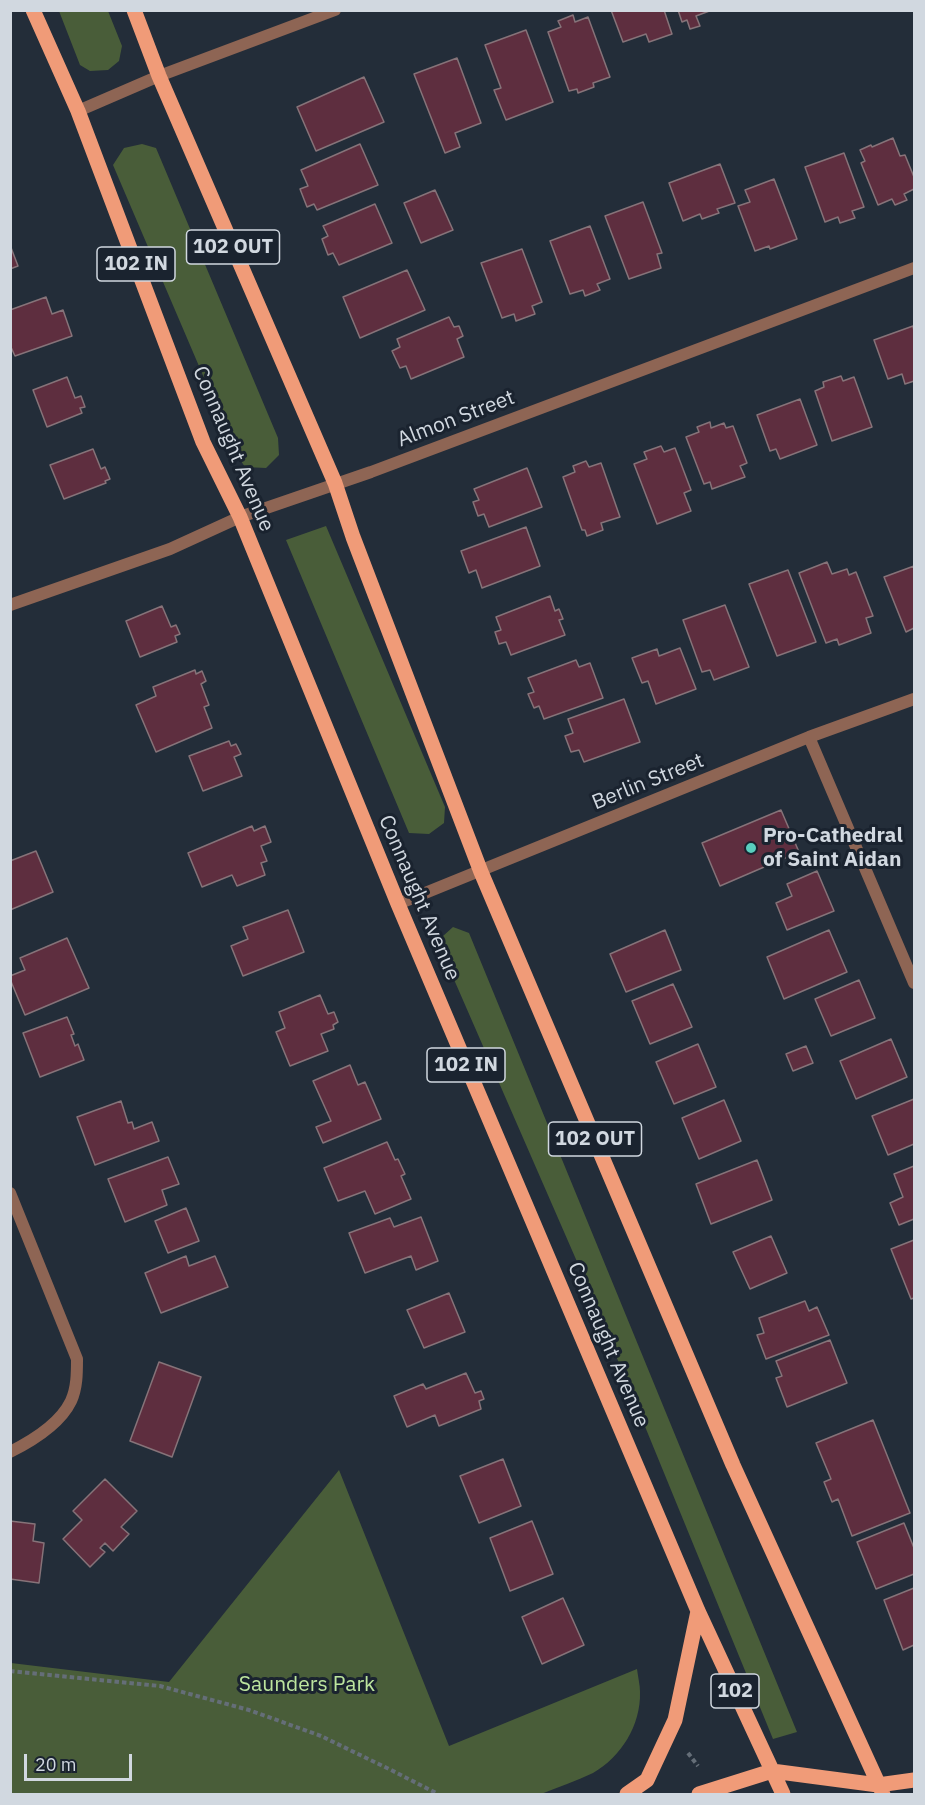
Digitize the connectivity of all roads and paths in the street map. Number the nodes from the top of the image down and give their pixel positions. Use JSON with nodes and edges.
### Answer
{"nodes":[{"id":1,"x":33,"y":10,"type":"edge"},
{"id":2,"x":134,"y":10,"type":"edge"},
{"id":3,"x":335,"y":10,"type":"edge"},
{"id":4,"x":159,"y":76,"type":"junction"},
{"id":5,"x":78,"y":111,"type":"junction"},
{"id":6,"x":915,"y":268,"type":"edge"},
{"id":7,"x":335,"y":483,"type":"junction"},
{"id":8,"x":240,"y":518,"type":"junction"},
{"id":9,"x":10,"y":605,"type":"edge"},
{"id":10,"x":915,"y":699,"type":"edge"},
{"id":11,"x":809,"y":737,"type":"junction"},
{"id":12,"x":481,"y":872,"type":"junction"},
{"id":13,"x":398,"y":904,"type":"junction"},
{"id":14,"x":915,"y":983,"type":"edge"},
{"id":15,"x":10,"y":1193,"type":"edge"},
{"id":16,"x":10,"y":1452,"type":"edge"},
{"id":17,"x":698,"y":1611,"type":"junction"},
{"id":18,"x":10,"y":1671,"type":"edge"},
{"id":19,"x":687,"y":1753,"type":"dead end"},
{"id":20,"x":702,"y":1771,"type":"dead end"},
{"id":21,"x":772,"y":1771,"type":"junction"},
{"id":22,"x":915,"y":1780,"type":"edge"},
{"id":23,"x":876,"y":1791,"type":"edge"},
{"id":24,"x":438,"y":1794,"type":"edge"},
{"id":25,"x":627,"y":1794,"type":"edge"},
{"id":26,"x":699,"y":1794,"type":"edge"},
{"id":27,"x":783,"y":1794,"type":"edge"}],
"edges":[{"from":1,"to":5,"type":"main road","name":"Connaught Avenue","number":"102 IN"},
{"from":2,"to":4,"type":"main road","number":"102 OUT"},
{"from":3,"to":4,"type":"street"},
{"from":4,"to":5,"type":"street"},
{"from":4,"to":7,"type":"main road","number":"102 OUT"},
{"from":5,"to":8,"type":"main road","name":"Connaught Avenue","number":"102 IN"},
{"from":6,"to":7,"type":"street","name":"Almon Street"},
{"from":7,"to":8,"type":"street","name":"Almon Street"},
{"from":7,"to":12,"type":"main road","number":"102 OUT"},
{"from":8,"to":9,"type":"street","name":"Almon Street"},
{"from":8,"to":13,"type":"main road","name":"Connaught Avenue","number":"102 IN"},
{"from":10,"to":11,"type":"street","name":"Berlin Street"},
{"from":11,"to":12,"type":"street","name":"Berlin Street"},
{"from":11,"to":14,"type":"street"},
{"from":12,"to":13,"type":"street","name":"Berlin Street"},
{"from":12,"to":23,"type":"main road","number":"102 OUT"},
{"from":13,"to":17,"type":"main road","name":"Connaught Avenue","number":"102 IN"},
{"from":15,"to":16,"type":"street"},
{"from":17,"to":21,"type":"main road","name":"Connaught Avenue","number":"102"},
{"from":17,"to":25,"type":"main road"},
{"from":18,"to":24,"type":"path"},
{"from":19,"to":20,"type":"path"},
{"from":21,"to":23,"type":"main road"},
{"from":21,"to":26,"type":"main road"},
{"from":21,"to":27,"type":"main road","name":"Connaught Avenue"},
{"from":22,"to":23,"type":"main road"}]}
